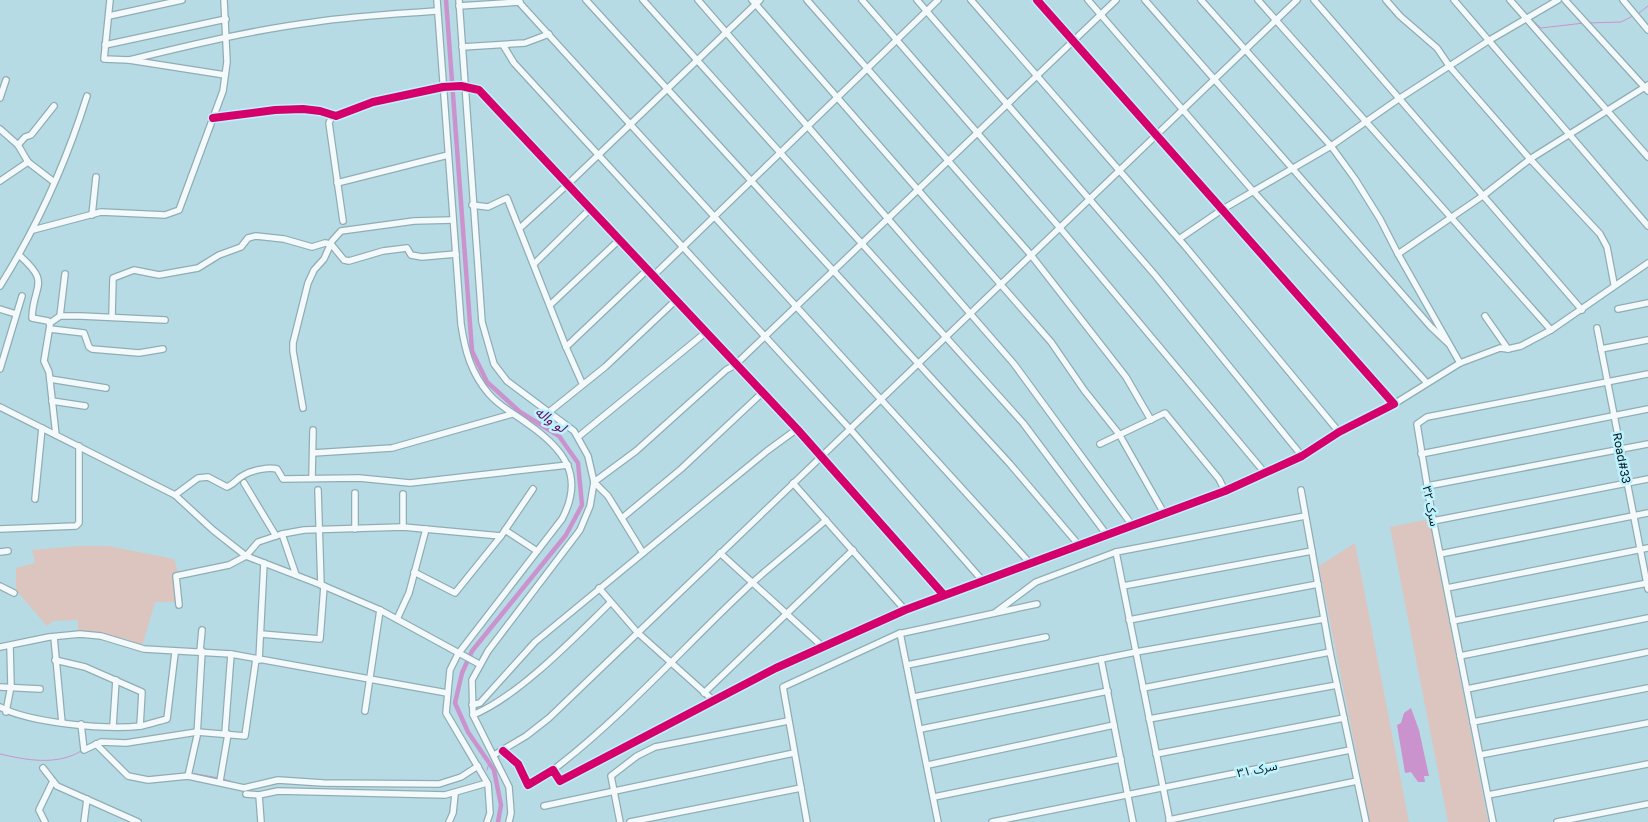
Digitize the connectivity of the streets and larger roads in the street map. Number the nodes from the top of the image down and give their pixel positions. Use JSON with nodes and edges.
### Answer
{"nodes":[{"id":1,"x":110,"y":0,"type":"edge"},
{"id":2,"x":182,"y":0,"type":"edge"},
{"id":3,"x":224,"y":0,"type":"edge"},
{"id":4,"x":436,"y":0,"type":"edge"},
{"id":5,"x":586,"y":0,"type":"edge"},
{"id":6,"x":643,"y":0,"type":"edge"},
{"id":7,"x":698,"y":0,"type":"edge"},
{"id":8,"x":807,"y":0,"type":"edge"},
{"id":9,"x":862,"y":0,"type":"edge"},
{"id":10,"x":917,"y":0,"type":"edge"},
{"id":11,"x":938,"y":0,"type":"edge"},
{"id":12,"x":971,"y":0,"type":"edge"},
{"id":13,"x":1036,"y":0,"type":"edge"},
{"id":14,"x":1088,"y":0,"type":"edge"},
{"id":15,"x":1116,"y":0,"type":"edge"},
{"id":16,"x":1145,"y":0,"type":"edge"},
{"id":17,"x":1201,"y":0,"type":"edge"},
{"id":18,"x":1258,"y":0,"type":"edge"},
{"id":19,"x":1297,"y":0,"type":"edge"},
{"id":20,"x":1314,"y":0,"type":"edge"},
{"id":21,"x":1386,"y":0,"type":"edge"},
{"id":22,"x":1454,"y":0,"type":"edge"},
{"id":23,"x":1510,"y":0,"type":"edge"},
{"id":24,"x":1558,"y":0,"type":"edge"},
{"id":25,"x":1564,"y":0,"type":"edge"},
{"id":26,"x":1623,"y":0,"type":"edge"},
{"id":27,"x":519,"y":1,"type":"edge"},
{"id":28,"x":756,"y":1,"type":"edge"},
{"id":29,"x":459,"y":3,"type":"edge"},
{"id":30,"x":437,"y":11,"type":"junction"},
{"id":31,"x":927,"y":11,"type":"junction"},
{"id":32,"x":1101,"y":15,"type":"junction"},
{"id":33,"x":109,"y":16,"type":"junction"},
{"id":34,"x":226,"y":19,"type":"junction"},
{"id":35,"x":1527,"y":19,"type":"junction"},
{"id":36,"x":1276,"y":20,"type":"junction"},
{"id":37,"x":1648,"y":30,"type":"edge"},
{"id":38,"x":726,"y":32,"type":"junction"},
{"id":39,"x":549,"y":34,"type":"junction"},
{"id":40,"x":227,"y":36,"type":"junction"},
{"id":41,"x":897,"y":40,"type":"junction"},
{"id":42,"x":1488,"y":40,"type":"junction"},
{"id":43,"x":1073,"y":41,"type":"junction"},
{"id":44,"x":105,"y":45,"type":"junction"},
{"id":45,"x":503,"y":45,"type":"junction"},
{"id":46,"x":462,"y":47,"type":"junction"},
{"id":47,"x":1245,"y":49,"type":"junction"},
{"id":48,"x":128,"y":60,"type":"junction"},
{"id":49,"x":697,"y":60,"type":"junction"},
{"id":50,"x":1450,"y":67,"type":"junction"},
{"id":51,"x":867,"y":69,"type":"junction"},
{"id":52,"x":225,"y":75,"type":"junction"},
{"id":53,"x":1037,"y":76,"type":"junction"},
{"id":54,"x":1215,"y":79,"type":"junction"},
{"id":55,"x":6,"y":80,"type":"dead end"},
{"id":56,"x":463,"y":86,"type":"junction"},
{"id":57,"x":445,"y":87,"type":"junction"},
{"id":58,"x":1647,"y":88,"type":"edge"},
{"id":59,"x":667,"y":89,"type":"junction"},
{"id":60,"x":87,"y":96,"type":"dead end"},
{"id":61,"x":838,"y":97,"type":"junction"},
{"id":62,"x":0,"y":98,"type":"edge"},
{"id":63,"x":1400,"y":98,"type":"junction"},
{"id":64,"x":1007,"y":104,"type":"junction"},
{"id":65,"x":54,"y":106,"type":"dead end"},
{"id":66,"x":1184,"y":108,"type":"junction"},
{"id":67,"x":1608,"y":111,"type":"junction"},
{"id":68,"x":332,"y":116,"type":"junction"},
{"id":69,"x":213,"y":118,"type":"junction"},
{"id":70,"x":1366,"y":123,"type":"junction"},
{"id":71,"x":631,"y":125,"type":"junction"},
{"id":72,"x":808,"y":126,"type":"junction"},
{"id":73,"x":0,"y":129,"type":"edge"},
{"id":74,"x":977,"y":134,"type":"junction"},
{"id":75,"x":1156,"y":135,"type":"junction"},
{"id":76,"x":1570,"y":135,"type":"junction"},
{"id":77,"x":18,"y":146,"type":"junction"},
{"id":78,"x":1331,"y":146,"type":"junction"},
{"id":79,"x":780,"y":152,"type":"junction"},
{"id":80,"x":448,"y":155,"type":"junction"},
{"id":81,"x":598,"y":156,"type":"junction"},
{"id":82,"x":1648,"y":157,"type":"edge"},
{"id":83,"x":1530,"y":159,"type":"junction"},
{"id":84,"x":949,"y":161,"type":"junction"},
{"id":85,"x":28,"y":162,"type":"junction"},
{"id":86,"x":1293,"y":167,"type":"junction"},
{"id":87,"x":1119,"y":170,"type":"junction"},
{"id":88,"x":96,"y":177,"type":"dead end"},
{"id":89,"x":751,"y":180,"type":"junction"},
{"id":90,"x":0,"y":181,"type":"edge"},
{"id":91,"x":54,"y":182,"type":"junction"},
{"id":92,"x":337,"y":184,"type":"junction"},
{"id":93,"x":568,"y":184,"type":"junction"},
{"id":94,"x":919,"y":189,"type":"junction"},
{"id":95,"x":1253,"y":190,"type":"junction"},
{"id":96,"x":1484,"y":195,"type":"junction"},
{"id":97,"x":1089,"y":200,"type":"junction"},
{"id":98,"x":472,"y":205,"type":"junction"},
{"id":99,"x":590,"y":209,"type":"junction"},
{"id":100,"x":1222,"y":209,"type":"junction"},
{"id":101,"x":92,"y":215,"type":"junction"},
{"id":102,"x":714,"y":216,"type":"junction"},
{"id":103,"x":1451,"y":218,"type":"junction"},
{"id":104,"x":888,"y":219,"type":"junction"},
{"id":105,"x":453,"y":220,"type":"junction"},
{"id":106,"x":343,"y":222,"type":"dead end"},
{"id":107,"x":1648,"y":226,"type":"edge"},
{"id":108,"x":520,"y":228,"type":"junction"},
{"id":109,"x":1060,"y":228,"type":"junction"},
{"id":110,"x":33,"y":230,"type":"junction"},
{"id":111,"x":1179,"y":239,"type":"junction"},
{"id":112,"x":618,"y":240,"type":"junction"},
{"id":113,"x":331,"y":244,"type":"junction"},
{"id":114,"x":863,"y":244,"type":"junction"},
{"id":115,"x":682,"y":246,"type":"junction"},
{"id":116,"x":456,"y":254,"type":"junction"},
{"id":117,"x":1398,"y":254,"type":"junction"},
{"id":118,"x":1031,"y":255,"type":"junction"},
{"id":119,"x":19,"y":256,"type":"junction"},
{"id":120,"x":1648,"y":263,"type":"edge"},
{"id":121,"x":534,"y":264,"type":"junction"},
{"id":122,"x":647,"y":270,"type":"junction"},
{"id":123,"x":834,"y":271,"type":"junction"},
{"id":124,"x":65,"y":274,"type":"dead end"},
{"id":125,"x":653,"y":276,"type":"junction"},
{"id":126,"x":1001,"y":284,"type":"junction"},
{"id":127,"x":1614,"y":284,"type":"junction"},
{"id":128,"x":0,"y":286,"type":"edge"},
{"id":129,"x":22,"y":296,"type":"dead end"},
{"id":130,"x":675,"y":301,"type":"junction"},
{"id":131,"x":1648,"y":303,"type":"edge"},
{"id":132,"x":550,"y":305,"type":"junction"},
{"id":133,"x":797,"y":306,"type":"junction"},
{"id":134,"x":0,"y":309,"type":"edge"},
{"id":135,"x":1618,"y":309,"type":"dead end"},
{"id":136,"x":1582,"y":310,"type":"junction"},
{"id":137,"x":970,"y":313,"type":"junction"},
{"id":138,"x":16,"y":314,"type":"junction"},
{"id":139,"x":60,"y":316,"type":"junction"},
{"id":140,"x":112,"y":316,"type":"junction"},
{"id":141,"x":1485,"y":316,"type":"dead end"},
{"id":142,"x":165,"y":320,"type":"dead end"},
{"id":143,"x":50,"y":326,"type":"junction"},
{"id":144,"x":1597,"y":328,"type":"dead end"},
{"id":145,"x":1551,"y":330,"type":"junction"},
{"id":146,"x":705,"y":333,"type":"junction"},
{"id":147,"x":765,"y":336,"type":"junction"},
{"id":148,"x":946,"y":336,"type":"junction"},
{"id":149,"x":1648,"y":340,"type":"edge"},
{"id":150,"x":1448,"y":343,"type":"junction"},
{"id":151,"x":566,"y":347,"type":"junction"},
{"id":152,"x":163,"y":349,"type":"dead end"},
{"id":153,"x":1508,"y":349,"type":"junction"},
{"id":154,"x":1601,"y":349,"type":"junction"},
{"id":155,"x":918,"y":363,"type":"junction"},
{"id":156,"x":1460,"y":363,"type":"junction"},
{"id":157,"x":735,"y":365,"type":"junction"},
{"id":158,"x":0,"y":369,"type":"edge"},
{"id":159,"x":1648,"y":374,"type":"edge"},
{"id":160,"x":50,"y":379,"type":"junction"},
{"id":161,"x":1607,"y":382,"type":"junction"},
{"id":162,"x":582,"y":383,"type":"junction"},
{"id":163,"x":1426,"y":383,"type":"junction"},
{"id":164,"x":106,"y":388,"type":"dead end"},
{"id":165,"x":762,"y":394,"type":"junction"},
{"id":166,"x":882,"y":398,"type":"junction"},
{"id":167,"x":52,"y":401,"type":"junction"},
{"id":168,"x":1394,"y":404,"type":"junction"},
{"id":169,"x":85,"y":406,"type":"dead end"},
{"id":170,"x":0,"y":407,"type":"edge"},
{"id":171,"x":304,"y":408,"type":"dead end"},
{"id":172,"x":1648,"y":409,"type":"edge"},
{"id":173,"x":549,"y":412,"type":"junction"},
{"id":174,"x":512,"y":414,"type":"junction"},
{"id":175,"x":1614,"y":416,"type":"junction"},
{"id":176,"x":1152,"y":420,"type":"junction"},
{"id":177,"x":42,"y":428,"type":"junction"},
{"id":178,"x":796,"y":429,"type":"junction"},
{"id":179,"x":850,"y":429,"type":"junction"},
{"id":180,"x":313,"y":430,"type":"dead end"},
{"id":181,"x":1339,"y":432,"type":"junction"},
{"id":182,"x":1119,"y":434,"type":"junction"},
{"id":183,"x":56,"y":435,"type":"junction"},
{"id":184,"x":578,"y":437,"type":"junction"},
{"id":185,"x":1100,"y":444,"type":"dead end"},
{"id":186,"x":1648,"y":444,"type":"edge"},
{"id":187,"x":79,"y":446,"type":"junction"},
{"id":188,"x":1620,"y":449,"type":"junction"},
{"id":189,"x":312,"y":453,"type":"junction"},
{"id":190,"x":1421,"y":454,"type":"junction"},
{"id":191,"x":821,"y":456,"type":"junction"},
{"id":192,"x":1302,"y":456,"type":"junction"},
{"id":193,"x":568,"y":465,"type":"junction"},
{"id":194,"x":1265,"y":473,"type":"junction"},
{"id":195,"x":312,"y":478,"type":"junction"},
{"id":196,"x":1648,"y":479,"type":"edge"},
{"id":197,"x":594,"y":482,"type":"junction"},
{"id":198,"x":244,"y":483,"type":"dead end"},
{"id":199,"x":793,"y":483,"type":"junction"},
{"id":200,"x":1627,"y":483,"type":"junction"},
{"id":201,"x":1427,"y":486,"type":"junction"},
{"id":202,"x":533,"y":489,"type":"dead end"},
{"id":203,"x":318,"y":490,"type":"dead end"},
{"id":204,"x":1300,"y":490,"type":"dead end"},
{"id":205,"x":1225,"y":491,"type":"junction"},
{"id":206,"x":355,"y":493,"type":"dead end"},
{"id":207,"x":403,"y":494,"type":"dead end"},
{"id":208,"x":175,"y":495,"type":"junction"},
{"id":209,"x":35,"y":499,"type":"dead end"},
{"id":210,"x":1648,"y":513,"type":"edge"},
{"id":211,"x":1165,"y":515,"type":"junction"},
{"id":212,"x":1305,"y":516,"type":"junction"},
{"id":213,"x":1634,"y":516,"type":"junction"},
{"id":214,"x":622,"y":518,"type":"junction"},
{"id":215,"x":826,"y":520,"type":"junction"},
{"id":216,"x":1433,"y":521,"type":"junction"},
{"id":217,"x":1132,"y":525,"type":"junction"},
{"id":218,"x":403,"y":527,"type":"junction"},
{"id":219,"x":0,"y":529,"type":"edge"},
{"id":220,"x":355,"y":529,"type":"junction"},
{"id":221,"x":426,"y":529,"type":"junction"},
{"id":222,"x":319,"y":530,"type":"junction"},
{"id":223,"x":505,"y":530,"type":"junction"},
{"id":224,"x":279,"y":535,"type":"junction"},
{"id":225,"x":1107,"y":535,"type":"junction"},
{"id":226,"x":501,"y":536,"type":"junction"},
{"id":227,"x":1078,"y":544,"type":"junction"},
{"id":228,"x":1648,"y":548,"type":"edge"},
{"id":229,"x":853,"y":550,"type":"junction"},
{"id":230,"x":1640,"y":550,"type":"junction"},
{"id":231,"x":8,"y":551,"type":"dead end"},
{"id":232,"x":537,"y":551,"type":"junction"},
{"id":233,"x":1312,"y":551,"type":"junction"},
{"id":234,"x":0,"y":552,"type":"edge"},
{"id":235,"x":1116,"y":552,"type":"junction"},
{"id":236,"x":643,"y":553,"type":"junction"},
{"id":237,"x":720,"y":553,"type":"junction"},
{"id":238,"x":1440,"y":554,"type":"junction"},
{"id":239,"x":246,"y":556,"type":"junction"},
{"id":240,"x":1029,"y":562,"type":"junction"},
{"id":241,"x":264,"y":563,"type":"junction"},
{"id":242,"x":414,"y":572,"type":"junction"},
{"id":243,"x":296,"y":576,"type":"junction"},
{"id":244,"x":982,"y":580,"type":"junction"},
{"id":245,"x":753,"y":582,"type":"junction"},
{"id":246,"x":1318,"y":584,"type":"junction"},
{"id":247,"x":322,"y":585,"type":"junction"},
{"id":248,"x":1648,"y":585,"type":"edge"},
{"id":249,"x":0,"y":586,"type":"edge"},
{"id":250,"x":1123,"y":586,"type":"junction"},
{"id":251,"x":599,"y":588,"type":"junction"},
{"id":252,"x":1446,"y":588,"type":"junction"},
{"id":253,"x":14,"y":593,"type":"dead end"},
{"id":254,"x":943,"y":594,"type":"junction"},
{"id":255,"x":610,"y":603,"type":"junction"},
{"id":256,"x":1037,"y":604,"type":"dead end"},
{"id":257,"x":179,"y":605,"type":"dead end"},
{"id":258,"x":380,"y":610,"type":"junction"},
{"id":259,"x":905,"y":610,"type":"junction"},
{"id":260,"x":787,"y":613,"type":"junction"},
{"id":261,"x":994,"y":613,"type":"junction"},
{"id":262,"x":1648,"y":618,"type":"edge"},
{"id":263,"x":1324,"y":619,"type":"junction"},
{"id":264,"x":397,"y":620,"type":"junction"},
{"id":265,"x":1130,"y":620,"type":"junction"},
{"id":266,"x":1453,"y":621,"type":"junction"},
{"id":267,"x":202,"y":630,"type":"dead end"},
{"id":268,"x":637,"y":632,"type":"junction"},
{"id":269,"x":900,"y":633,"type":"junction"},
{"id":270,"x":261,"y":634,"type":"junction"},
{"id":271,"x":54,"y":636,"type":"junction"},
{"id":272,"x":1046,"y":637,"type":"dead end"},
{"id":273,"x":10,"y":646,"type":"junction"},
{"id":274,"x":0,"y":647,"type":"edge"},
{"id":275,"x":823,"y":647,"type":"junction"},
{"id":276,"x":201,"y":651,"type":"junction"},
{"id":277,"x":175,"y":652,"type":"junction"},
{"id":278,"x":1136,"y":652,"type":"junction"},
{"id":279,"x":1330,"y":652,"type":"junction"},
{"id":280,"x":1648,"y":652,"type":"edge"},
{"id":281,"x":231,"y":654,"type":"junction"},
{"id":282,"x":460,"y":655,"type":"junction"},
{"id":283,"x":1460,"y":656,"type":"junction"},
{"id":284,"x":258,"y":659,"type":"junction"},
{"id":285,"x":1101,"y":659,"type":"junction"},
{"id":286,"x":55,"y":660,"type":"junction"},
{"id":287,"x":672,"y":663,"type":"junction"},
{"id":288,"x":478,"y":664,"type":"junction"},
{"id":289,"x":907,"y":665,"type":"junction"},
{"id":290,"x":370,"y":679,"type":"junction"},
{"id":291,"x":116,"y":680,"type":"junction"},
{"id":292,"x":1337,"y":685,"type":"junction"},
{"id":293,"x":11,"y":686,"type":"junction"},
{"id":294,"x":0,"y":687,"type":"edge"},
{"id":295,"x":1143,"y":688,"type":"junction"},
{"id":296,"x":1648,"y":688,"type":"edge"},
{"id":297,"x":40,"y":689,"type":"dead end"},
{"id":298,"x":1467,"y":689,"type":"junction"},
{"id":299,"x":1108,"y":691,"type":"junction"},
{"id":300,"x":704,"y":692,"type":"junction"},
{"id":301,"x":447,"y":693,"type":"junction"},
{"id":302,"x":914,"y":697,"type":"junction"},
{"id":303,"x":714,"y":701,"type":"junction"},
{"id":304,"x":472,"y":705,"type":"junction"},
{"id":305,"x":0,"y":707,"type":"edge"},
{"id":306,"x":365,"y":711,"type":"dead end"},
{"id":307,"x":6,"y":712,"type":"junction"},
{"id":308,"x":473,"y":715,"type":"junction"},
{"id":309,"x":1344,"y":718,"type":"junction"},
{"id":310,"x":1149,"y":719,"type":"junction"},
{"id":311,"x":788,"y":721,"type":"junction"},
{"id":312,"x":1473,"y":722,"type":"junction"},
{"id":313,"x":62,"y":723,"type":"junction"},
{"id":314,"x":1648,"y":723,"type":"edge"},
{"id":315,"x":81,"y":724,"type":"junction"},
{"id":316,"x":1114,"y":725,"type":"junction"},
{"id":317,"x":113,"y":726,"type":"junction"},
{"id":318,"x":140,"y":726,"type":"junction"},
{"id":319,"x":921,"y":729,"type":"junction"},
{"id":320,"x":198,"y":732,"type":"junction"},
{"id":321,"x":227,"y":734,"type":"junction"},
{"id":322,"x":96,"y":744,"type":"junction"},
{"id":323,"x":1350,"y":750,"type":"junction"},
{"id":324,"x":503,"y":751,"type":"junction"},
{"id":325,"x":794,"y":753,"type":"junction"},
{"id":326,"x":1156,"y":754,"type":"junction"},
{"id":327,"x":1480,"y":755,"type":"junction"},
{"id":328,"x":494,"y":756,"type":"junction"},
{"id":329,"x":1120,"y":759,"type":"junction"},
{"id":330,"x":1648,"y":764,"type":"edge"},
{"id":331,"x":928,"y":765,"type":"junction"},
{"id":332,"x":478,"y":766,"type":"junction"},
{"id":333,"x":43,"y":768,"type":"dead end"},
{"id":334,"x":553,"y":770,"type":"junction"},
{"id":335,"x":188,"y":776,"type":"junction"},
{"id":336,"x":220,"y":781,"type":"junction"},
{"id":337,"x":1357,"y":781,"type":"junction"},
{"id":338,"x":52,"y":782,"type":"junction"},
{"id":339,"x":487,"y":783,"type":"junction"},
{"id":340,"x":1163,"y":787,"type":"junction"},
{"id":341,"x":801,"y":788,"type":"junction"},
{"id":342,"x":614,"y":792,"type":"junction"},
{"id":343,"x":246,"y":794,"type":"dead end"},
{"id":344,"x":455,"y":794,"type":"junction"},
{"id":345,"x":1127,"y":794,"type":"junction"},
{"id":346,"x":259,"y":795,"type":"junction"},
{"id":347,"x":1488,"y":795,"type":"junction"},
{"id":348,"x":934,"y":797,"type":"junction"},
{"id":349,"x":87,"y":799,"type":"junction"},
{"id":350,"x":1648,"y":804,"type":"edge"},
{"id":351,"x":544,"y":806,"type":"dead end"},
{"id":352,"x":1170,"y":821,"type":"edge"},
{"id":353,"x":45,"y":822,"type":"edge"},
{"id":354,"x":84,"y":822,"type":"edge"},
{"id":355,"x":138,"y":822,"type":"edge"},
{"id":356,"x":261,"y":822,"type":"edge"},
{"id":357,"x":449,"y":822,"type":"edge"},
{"id":358,"x":487,"y":822,"type":"edge"},
{"id":359,"x":509,"y":822,"type":"edge"},
{"id":360,"x":620,"y":822,"type":"edge"},
{"id":361,"x":630,"y":822,"type":"edge"},
{"id":362,"x":807,"y":822,"type":"edge"},
{"id":363,"x":938,"y":822,"type":"edge"},
{"id":364,"x":992,"y":822,"type":"edge"},
{"id":365,"x":1133,"y":822,"type":"edge"},
{"id":366,"x":1365,"y":822,"type":"edge"},
{"id":367,"x":1493,"y":822,"type":"edge"},
{"id":368,"x":1557,"y":822,"type":"edge"}],
"edges":[{"from":1,"to":33,"type":"street"},
{"from":2,"to":33,"type":"street"},
{"from":3,"to":34,"type":"street"},
{"from":4,"to":30,"type":"street"},
{"from":5,"to":59,"type":"street"},
{"from":6,"to":49,"type":"street"},
{"from":7,"to":38,"type":"street"},
{"from":8,"to":51,"type":"street"},
{"from":9,"to":41,"type":"street"},
{"from":10,"to":31,"type":"street"},
{"from":11,"to":31,"type":"street"},
{"from":12,"to":53,"type":"street"},
{"from":13,"to":43,"type":"street"},
{"from":14,"to":32,"type":"street"},
{"from":15,"to":32,"type":"street"},
{"from":16,"to":54,"type":"street"},
{"from":17,"to":47,"type":"street"},
{"from":18,"to":36,"type":"street"},
{"from":19,"to":36,"type":"street"},
{"from":20,"to":63,"type":"street"},
{"from":21,"to":50,"type":"street"},
{"from":22,"to":42,"type":"street"},
{"from":23,"to":35,"type":"street"},
{"from":24,"to":35,"type":"street"},
{"from":25,"to":58,"type":"street"},
{"from":26,"to":37,"type":"street"},
{"from":27,"to":29,"type":"street"},
{"from":27,"to":39,"type":"street"},
{"from":28,"to":38,"type":"street"},
{"from":28,"to":61,"type":"street"},
{"from":29,"to":46,"type":"street"},
{"from":30,"to":40,"type":"street"},
{"from":30,"to":57,"type":"street"},
{"from":31,"to":41,"type":"street"},
{"from":31,"to":64,"type":"street"},
{"from":32,"to":43,"type":"street"},
{"from":32,"to":66,"type":"street"},
{"from":33,"to":44,"type":"street"},
{"from":34,"to":40,"type":"street"},
{"from":34,"to":44,"type":"street"},
{"from":35,"to":42,"type":"street"},
{"from":35,"to":67,"type":"street"},
{"from":36,"to":47,"type":"street"},
{"from":36,"to":70,"type":"street"},
{"from":38,"to":49,"type":"street"},
{"from":38,"to":72,"type":"street"},
{"from":39,"to":45,"type":"street"},
{"from":39,"to":71,"type":"street"},
{"from":40,"to":48,"type":"street"},
{"from":40,"to":52,"type":"street"},
{"from":41,"to":51,"type":"street"},
{"from":41,"to":74,"type":"street"},
{"from":42,"to":50,"type":"street"},
{"from":42,"to":76,"type":"street"},
{"from":43,"to":53,"type":"street"},
{"from":43,"to":75,"type":"street"},
{"from":44,"to":48,"type":"street"},
{"from":45,"to":46,"type":"street"},
{"from":45,"to":81,"type":"street"},
{"from":46,"to":56,"type":"street"},
{"from":47,"to":54,"type":"street"},
{"from":47,"to":78,"type":"street"},
{"from":48,"to":52,"type":"street"},
{"from":49,"to":59,"type":"street"},
{"from":49,"to":79,"type":"street"},
{"from":50,"to":63,"type":"street"},
{"from":50,"to":83,"type":"street"},
{"from":51,"to":61,"type":"street"},
{"from":51,"to":84,"type":"street"},
{"from":52,"to":69,"type":"street"},
{"from":53,"to":64,"type":"street"},
{"from":53,"to":87,"type":"street"},
{"from":54,"to":66,"type":"street"},
{"from":54,"to":86,"type":"street"},
{"from":55,"to":62,"type":"street"},
{"from":56,"to":57,"type":"street"},
{"from":56,"to":93,"type":"street"},
{"from":56,"to":98,"type":"street"},
{"from":57,"to":68,"type":"street"},
{"from":57,"to":80,"type":"street"},
{"from":58,"to":67,"type":"street"},
{"from":59,"to":71,"type":"street"},
{"from":59,"to":89,"type":"street"},
{"from":60,"to":91,"type":"street"},
{"from":61,"to":72,"type":"street"},
{"from":61,"to":94,"type":"street"},
{"from":63,"to":70,"type":"street"},
{"from":63,"to":96,"type":"street"},
{"from":64,"to":74,"type":"street"},
{"from":64,"to":97,"type":"street"},
{"from":65,"to":77,"type":"street"},
{"from":66,"to":75,"type":"street"},
{"from":66,"to":95,"type":"street"},
{"from":67,"to":76,"type":"street"},
{"from":67,"to":82,"type":"street"},
{"from":68,"to":69,"type":"street"},
{"from":68,"to":92,"type":"street"},
{"from":69,"to":101,"type":"street"},
{"from":70,"to":78,"type":"street"},
{"from":70,"to":103,"type":"street"},
{"from":71,"to":81,"type":"street"},
{"from":71,"to":102,"type":"street"},
{"from":72,"to":79,"type":"street"},
{"from":72,"to":104,"type":"street"},
{"from":73,"to":77,"type":"street"},
{"from":74,"to":84,"type":"street"},
{"from":74,"to":109,"type":"street"},
{"from":75,"to":87,"type":"street"},
{"from":75,"to":100,"type":"street"},
{"from":76,"to":83,"type":"street"},
{"from":76,"to":107,"type":"street"},
{"from":77,"to":85,"type":"street"},
{"from":78,"to":86,"type":"street"},
{"from":78,"to":117,"type":"street"},
{"from":79,"to":89,"type":"street"},
{"from":79,"to":114,"type":"street"},
{"from":80,"to":92,"type":"street"},
{"from":80,"to":105,"type":"street"},
{"from":81,"to":93,"type":"street"},
{"from":81,"to":115,"type":"street"},
{"from":83,"to":96,"type":"street"},
{"from":83,"to":127,"type":"street"},
{"from":84,"to":94,"type":"street"},
{"from":84,"to":118,"type":"street"},
{"from":85,"to":90,"type":"street"},
{"from":85,"to":91,"type":"street"},
{"from":86,"to":95,"type":"street"},
{"from":86,"to":150,"type":"street"},
{"from":87,"to":97,"type":"street"},
{"from":87,"to":111,"type":"street"},
{"from":88,"to":101,"type":"street"},
{"from":89,"to":102,"type":"street"},
{"from":89,"to":123,"type":"street"},
{"from":91,"to":110,"type":"street"},
{"from":92,"to":106,"type":"street"},
{"from":93,"to":99,"type":"street"},
{"from":93,"to":108,"type":"street"},
{"from":94,"to":104,"type":"street"},
{"from":94,"to":126,"type":"street"},
{"from":95,"to":100,"type":"street"},
{"from":95,"to":163,"type":"street"},
{"from":96,"to":103,"type":"street"},
{"from":96,"to":136,"type":"street"},
{"from":97,"to":109,"type":"street"},
{"from":97,"to":192,"type":"street"},
{"from":98,"to":108,"type":"street"},
{"from":98,"to":173,"type":"street"},
{"from":99,"to":112,"type":"street"},
{"from":99,"to":121,"type":"street"},
{"from":100,"to":111,"type":"street"},
{"from":100,"to":168,"type":"street"},
{"from":101,"to":110,"type":"street"},
{"from":102,"to":115,"type":"street"},
{"from":102,"to":133,"type":"street"},
{"from":103,"to":117,"type":"street"},
{"from":103,"to":145,"type":"street"},
{"from":104,"to":114,"type":"street"},
{"from":104,"to":137,"type":"street"},
{"from":105,"to":113,"type":"street"},
{"from":105,"to":116,"type":"street"},
{"from":108,"to":121,"type":"street"},
{"from":109,"to":118,"type":"street"},
{"from":109,"to":194,"type":"street"},
{"from":110,"to":119,"type":"street"},
{"from":111,"to":181,"type":"street"},
{"from":112,"to":122,"type":"street"},
{"from":112,"to":132,"type":"street"},
{"from":113,"to":116,"type":"street"},
{"from":113,"to":140,"type":"street"},
{"from":113,"to":171,"type":"street"},
{"from":114,"to":123,"type":"street"},
{"from":114,"to":148,"type":"street"},
{"from":115,"to":125,"type":"street"},
{"from":115,"to":147,"type":"street"},
{"from":116,"to":174,"type":"street"},
{"from":117,"to":150,"type":"street"},
{"from":118,"to":126,"type":"street"},
{"from":118,"to":176,"type":"street"},
{"from":119,"to":128,"type":"street"},
{"from":119,"to":143,"type":"street"},
{"from":120,"to":127,"type":"street"},
{"from":121,"to":132,"type":"street"},
{"from":122,"to":125,"type":"street"},
{"from":122,"to":151,"type":"street"},
{"from":123,"to":133,"type":"street"},
{"from":123,"to":155,"type":"street"},
{"from":124,"to":139,"type":"street"},
{"from":125,"to":130,"type":"street"},
{"from":126,"to":137,"type":"street"},
{"from":126,"to":182,"type":"street"},
{"from":127,"to":136,"type":"street"},
{"from":129,"to":138,"type":"street"},
{"from":130,"to":146,"type":"street"},
{"from":130,"to":162,"type":"street"},
{"from":131,"to":135,"type":"street"},
{"from":132,"to":151,"type":"street"},
{"from":133,"to":147,"type":"street"},
{"from":133,"to":166,"type":"street"},
{"from":134,"to":138,"type":"street"},
{"from":136,"to":145,"type":"street"},
{"from":137,"to":148,"type":"street"},
{"from":137,"to":217,"type":"street"},
{"from":138,"to":158,"type":"street"},
{"from":139,"to":140,"type":"street"},
{"from":139,"to":143,"type":"street"},
{"from":140,"to":142,"type":"street"},
{"from":141,"to":153,"type":"street"},
{"from":143,"to":152,"type":"street"},
{"from":143,"to":160,"type":"street"},
{"from":144,"to":154,"type":"street","name":"Road#33"},
{"from":145,"to":153,"type":"street"},
{"from":146,"to":157,"type":"street"},
{"from":146,"to":184,"type":"street"},
{"from":147,"to":157,"type":"street"},
{"from":147,"to":179,"type":"street"},
{"from":148,"to":155,"type":"street"},
{"from":148,"to":225,"type":"street"},
{"from":149,"to":154,"type":"street"},
{"from":150,"to":156,"type":"street"},
{"from":151,"to":162,"type":"street"},
{"from":153,"to":156,"type":"street"},
{"from":154,"to":161,"type":"street","name":"Road#33"},
{"from":155,"to":166,"type":"street"},
{"from":155,"to":227,"type":"street"},
{"from":156,"to":163,"type":"street"},
{"from":157,"to":165,"type":"street"},
{"from":157,"to":197,"type":"street"},
{"from":159,"to":161,"type":"street","name":"سرک ۳۲"},
{"from":160,"to":164,"type":"street"},
{"from":160,"to":167,"type":"street"},
{"from":161,"to":175,"type":"street","name":"Road#33"},
{"from":161,"to":190,"type":"street","name":"سرک ۳۲"},
{"from":162,"to":173,"type":"street"},
{"from":163,"to":168,"type":"street"},
{"from":165,"to":178,"type":"street"},
{"from":165,"to":214,"type":"street"},
{"from":166,"to":179,"type":"street"},
{"from":166,"to":240,"type":"street"},
{"from":167,"to":169,"type":"street"},
{"from":167,"to":183,"type":"street"},
{"from":168,"to":181,"type":"street"},
{"from":170,"to":177,"type":"street"},
{"from":172,"to":175,"type":"street"},
{"from":173,"to":184,"type":"street"},
{"from":174,"to":189,"type":"street"},
{"from":174,"to":193,"type":"street"},
{"from":175,"to":188,"type":"street","name":"Road#33"},
{"from":175,"to":190,"type":"street"},
{"from":176,"to":182,"type":"street"},
{"from":176,"to":205,"type":"street"},
{"from":177,"to":183,"type":"street"},
{"from":177,"to":209,"type":"street"},
{"from":178,"to":191,"type":"street"},
{"from":178,"to":236,"type":"street"},
{"from":179,"to":191,"type":"street"},
{"from":179,"to":244,"type":"street"},
{"from":180,"to":189,"type":"street"},
{"from":181,"to":192,"type":"street"},
{"from":182,"to":185,"type":"street"},
{"from":182,"to":211,"type":"street"},
{"from":183,"to":187,"type":"street"},
{"from":184,"to":197,"type":"street"},
{"from":186,"to":188,"type":"street"},
{"from":187,"to":208,"type":"street"},
{"from":187,"to":219,"type":"street"},
{"from":188,"to":200,"type":"street","name":"Road#33"},
{"from":188,"to":201,"type":"street"},
{"from":189,"to":195,"type":"street"},
{"from":190,"to":201,"type":"street","name":"سرک ۳۲"},
{"from":191,"to":199,"type":"street"},
{"from":191,"to":254,"type":"street"},
{"from":192,"to":194,"type":"street"},
{"from":193,"to":195,"type":"street"},
{"from":193,"to":232,"type":"street"},
{"from":194,"to":205,"type":"street"},
{"from":195,"to":208,"type":"street"},
{"from":196,"to":200,"type":"street"},
{"from":197,"to":214,"type":"street"},
{"from":197,"to":288,"type":"street"},
{"from":198,"to":224,"type":"street"},
{"from":199,"to":215,"type":"street"},
{"from":199,"to":237,"type":"street"},
{"from":200,"to":213,"type":"street","name":"Road#33"},
{"from":200,"to":216,"type":"street"},
{"from":201,"to":216,"type":"street","name":"سرک ۳۲"},
{"from":202,"to":223,"type":"street"},
{"from":203,"to":222,"type":"street"},
{"from":204,"to":212,"type":"street"},
{"from":205,"to":211,"type":"street"},
{"from":206,"to":220,"type":"street"},
{"from":207,"to":218,"type":"street"},
{"from":208,"to":239,"type":"street"},
{"from":210,"to":213,"type":"street"},
{"from":211,"to":217,"type":"street"},
{"from":212,"to":233,"type":"street"},
{"from":212,"to":235,"type":"street"},
{"from":213,"to":230,"type":"street","name":"Road#33"},
{"from":213,"to":238,"type":"street"},
{"from":214,"to":236,"type":"street"},
{"from":215,"to":229,"type":"street"},
{"from":215,"to":245,"type":"street"},
{"from":216,"to":238,"type":"street","name":"سرک ۳۲"},
{"from":217,"to":225,"type":"street"},
{"from":218,"to":220,"type":"street"},
{"from":218,"to":221,"type":"street"},
{"from":220,"to":222,"type":"street"},
{"from":221,"to":226,"type":"street"},
{"from":221,"to":242,"type":"street"},
{"from":222,"to":224,"type":"street"},
{"from":222,"to":247,"type":"street"},
{"from":223,"to":226,"type":"street"},
{"from":223,"to":232,"type":"street"},
{"from":224,"to":239,"type":"street"},
{"from":224,"to":243,"type":"street"},
{"from":225,"to":227,"type":"street"},
{"from":226,"to":242,"type":"street"},
{"from":227,"to":240,"type":"street"},
{"from":228,"to":230,"type":"street"},
{"from":229,"to":259,"type":"street"},
{"from":229,"to":260,"type":"street"},
{"from":230,"to":248,"type":"street","name":"Road#33"},
{"from":230,"to":252,"type":"street"},
{"from":231,"to":234,"type":"street"},
{"from":232,"to":282,"type":"street"},
{"from":233,"to":246,"type":"street"},
{"from":233,"to":250,"type":"street"},
{"from":235,"to":250,"type":"street"},
{"from":235,"to":261,"type":"street"},
{"from":236,"to":251,"type":"street"},
{"from":237,"to":245,"type":"street"},
{"from":237,"to":268,"type":"street"},
{"from":238,"to":252,"type":"street","name":"سرک ۳۲"},
{"from":239,"to":241,"type":"street"},
{"from":239,"to":257,"type":"street"},
{"from":240,"to":244,"type":"street"},
{"from":241,"to":243,"type":"street"},
{"from":241,"to":270,"type":"street"},
{"from":242,"to":264,"type":"street"},
{"from":243,"to":247,"type":"street"},
{"from":244,"to":254,"type":"street"},
{"from":245,"to":260,"type":"street"},
{"from":245,"to":287,"type":"street"},
{"from":246,"to":263,"type":"street"},
{"from":246,"to":265,"type":"street"},
{"from":247,"to":258,"type":"street"},
{"from":247,"to":270,"type":"street"},
{"from":248,"to":266,"type":"street"},
{"from":249,"to":253,"type":"street"},
{"from":250,"to":265,"type":"street"},
{"from":251,"to":255,"type":"street"},
{"from":251,"to":304,"type":"street"},
{"from":252,"to":266,"type":"street","name":"سرک ۳۲"},
{"from":254,"to":259,"type":"street"},
{"from":255,"to":268,"type":"street"},
{"from":255,"to":308,"type":"street"},
{"from":256,"to":261,"type":"street"},
{"from":258,"to":264,"type":"street"},
{"from":258,"to":290,"type":"street"},
{"from":259,"to":275,"type":"street"},
{"from":260,"to":275,"type":"street"},
{"from":260,"to":300,"type":"street"},
{"from":261,"to":269,"type":"street"},
{"from":262,"to":283,"type":"street"},
{"from":263,"to":278,"type":"street"},
{"from":263,"to":279,"type":"street"},
{"from":264,"to":282,"type":"street"},
{"from":265,"to":278,"type":"street"},
{"from":266,"to":283,"type":"street","name":"سرک ۳۲"},
{"from":267,"to":276,"type":"street"},
{"from":268,"to":287,"type":"street"},
{"from":268,"to":324,"type":"street"},
{"from":269,"to":289,"type":"street"},
{"from":269,"to":311,"type":"street"},
{"from":270,"to":284,"type":"street"},
{"from":271,"to":273,"type":"street"},
{"from":271,"to":277,"type":"street"},
{"from":271,"to":286,"type":"street"},
{"from":272,"to":289,"type":"street"},
{"from":273,"to":274,"type":"street"},
{"from":273,"to":293,"type":"street"},
{"from":275,"to":303,"type":"street"},
{"from":276,"to":277,"type":"street"},
{"from":276,"to":281,"type":"street"},
{"from":276,"to":320,"type":"street"},
{"from":277,"to":318,"type":"street"},
{"from":278,"to":285,"type":"street"},
{"from":278,"to":295,"type":"street"},
{"from":279,"to":292,"type":"street"},
{"from":279,"to":295,"type":"street"},
{"from":280,"to":298,"type":"street"},
{"from":281,"to":284,"type":"street"},
{"from":281,"to":321,"type":"street"},
{"from":282,"to":288,"type":"street"},
{"from":282,"to":301,"type":"street"},
{"from":283,"to":298,"type":"street","name":"سرک ۳۲"},
{"from":284,"to":290,"type":"street"},
{"from":284,"to":321,"type":"street"},
{"from":285,"to":299,"type":"street"},
{"from":285,"to":302,"type":"street"},
{"from":286,"to":291,"type":"street"},
{"from":286,"to":313,"type":"street"},
{"from":287,"to":300,"type":"street"},
{"from":287,"to":334,"type":"street"},
{"from":288,"to":304,"type":"street"},
{"from":289,"to":302,"type":"street"},
{"from":290,"to":301,"type":"street"},
{"from":290,"to":306,"type":"street"},
{"from":291,"to":317,"type":"street"},
{"from":291,"to":318,"type":"street"},
{"from":292,"to":309,"type":"street"},
{"from":292,"to":310,"type":"street"},
{"from":293,"to":294,"type":"street"},
{"from":293,"to":297,"type":"street"},
{"from":293,"to":307,"type":"street"},
{"from":295,"to":310,"type":"street"},
{"from":296,"to":312,"type":"street"},
{"from":298,"to":312,"type":"street","name":"سرک ۳۲"},
{"from":299,"to":316,"type":"street"},
{"from":299,"to":319,"type":"street"},
{"from":300,"to":303,"type":"street"},
{"from":301,"to":332,"type":"street"},
{"from":302,"to":319,"type":"street"},
{"from":303,"to":334,"type":"street"},
{"from":304,"to":308,"type":"street"},
{"from":305,"to":307,"type":"street"},
{"from":307,"to":313,"type":"street"},
{"from":308,"to":328,"type":"street"},
{"from":309,"to":323,"type":"street"},
{"from":309,"to":326,"type":"street"},
{"from":310,"to":326,"type":"street"},
{"from":311,"to":325,"type":"street"},
{"from":311,"to":342,"type":"street"},
{"from":312,"to":327,"type":"street","name":"سرک ۳۲"},
{"from":313,"to":315,"type":"street"},
{"from":314,"to":327,"type":"street"},
{"from":315,"to":317,"type":"street"},
{"from":315,"to":322,"type":"street"},
{"from":316,"to":329,"type":"street"},
{"from":316,"to":331,"type":"street"},
{"from":317,"to":318,"type":"street"},
{"from":319,"to":331,"type":"street"},
{"from":320,"to":321,"type":"street"},
{"from":320,"to":322,"type":"street"},
{"from":320,"to":335,"type":"street"},
{"from":321,"to":336,"type":"street"},
{"from":322,"to":335,"type":"street"},
{"from":323,"to":337,"type":"street"},
{"from":323,"to":340,"type":"street","name":"سرک ۳۱"},
{"from":324,"to":328,"type":"street"},
{"from":324,"to":334,"type":"street"},
{"from":325,"to":341,"type":"street"},
{"from":325,"to":342,"type":"street"},
{"from":326,"to":340,"type":"street"},
{"from":327,"to":347,"type":"street","name":"سرک ۳۲"},
{"from":328,"to":359,"type":"street"},
{"from":329,"to":345,"type":"street"},
{"from":329,"to":348,"type":"street"},
{"from":330,"to":347,"type":"street"},
{"from":331,"to":348,"type":"street"},
{"from":332,"to":336,"type":"street"},
{"from":332,"to":339,"type":"street"},
{"from":333,"to":338,"type":"street"},
{"from":335,"to":336,"type":"street"},
{"from":337,"to":352,"type":"street"},
{"from":337,"to":366,"type":"street"},
{"from":338,"to":349,"type":"street"},
{"from":338,"to":353,"type":"street"},
{"from":339,"to":344,"type":"street"},
{"from":339,"to":358,"type":"street"},
{"from":340,"to":345,"type":"street","name":"سرک ۳۱"},
{"from":340,"to":352,"type":"street"},
{"from":341,"to":361,"type":"street"},
{"from":341,"to":362,"type":"street"},
{"from":342,"to":351,"type":"street"},
{"from":342,"to":360,"type":"street"},
{"from":343,"to":346,"type":"street"},
{"from":344,"to":346,"type":"street"},
{"from":344,"to":357,"type":"street"},
{"from":345,"to":364,"type":"street","name":"سرک ۳۱"},
{"from":345,"to":365,"type":"street"},
{"from":346,"to":356,"type":"street"},
{"from":347,"to":367,"type":"street","name":"سرک ۳۲"},
{"from":348,"to":363,"type":"street"},
{"from":349,"to":354,"type":"street"},
{"from":349,"to":355,"type":"street"},
{"from":350,"to":368,"type":"street"}]}
